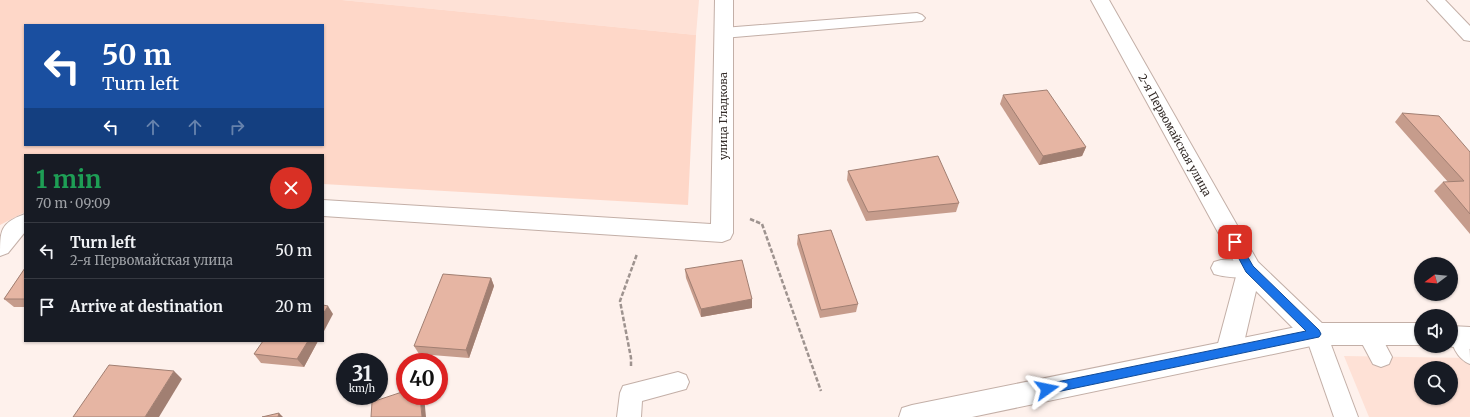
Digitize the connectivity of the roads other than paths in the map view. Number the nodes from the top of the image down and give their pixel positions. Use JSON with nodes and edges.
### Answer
{"nodes":[{"id":1,"x":724,"y":0,"type":"edge"},
{"id":2,"x":1100,"y":0,"type":"edge"},
{"id":3,"x":1436,"y":0,"type":"edge"},
{"id":4,"x":917,"y":18,"type":"dead end"},
{"id":5,"x":722,"y":33,"type":"junction"},
{"id":6,"x":1470,"y":36,"type":"edge"},
{"id":7,"x":324,"y":208,"type":"edge"},
{"id":8,"x":24,"y":223,"type":"edge"},
{"id":9,"x":0,"y":247,"type":"edge"},
{"id":10,"x":1221,"y":268,"type":"dead end"},
{"id":11,"x":1250,"y":269,"type":"junction"},
{"id":12,"x":1316,"y":334,"type":"junction"},
{"id":13,"x":1368,"y":334,"type":"junction"},
{"id":14,"x":1414,"y":334,"type":"edge"},
{"id":15,"x":1229,"y":351,"type":"junction"},
{"id":16,"x":1381,"y":357,"type":"dead end"},
{"id":17,"x":678,"y":382,"type":"dead end"},
{"id":18,"x":629,"y":417,"type":"edge"},
{"id":19,"x":912,"y":417,"type":"edge"},
{"id":20,"x":1346,"y":417,"type":"edge"}],
"edges":[{"from":1,"to":5,"type":"street","name":"улица Гладкова"},
{"from":2,"to":11,"type":"street","name":"2-я Первомайская улица"},
{"from":3,"to":6,"type":"street"},
{"from":4,"to":5,"type":"lane"},
{"from":5,"to":7,"type":"street","name":"улица Гладкова"},
{"from":8,"to":9,"type":"street"},
{"from":10,"to":11,"type":"lane"},
{"from":11,"to":12,"type":"street","name":"2-я Первомайская улица"},
{"from":11,"to":15,"type":"street"},
{"from":12,"to":13,"type":"street"},
{"from":12,"to":15,"type":"street"},
{"from":12,"to":20,"type":"lane"},
{"from":13,"to":14,"type":"street"},
{"from":13,"to":16,"type":"lane"},
{"from":15,"to":19,"type":"street"},
{"from":17,"to":18,"type":"lane"}]}
